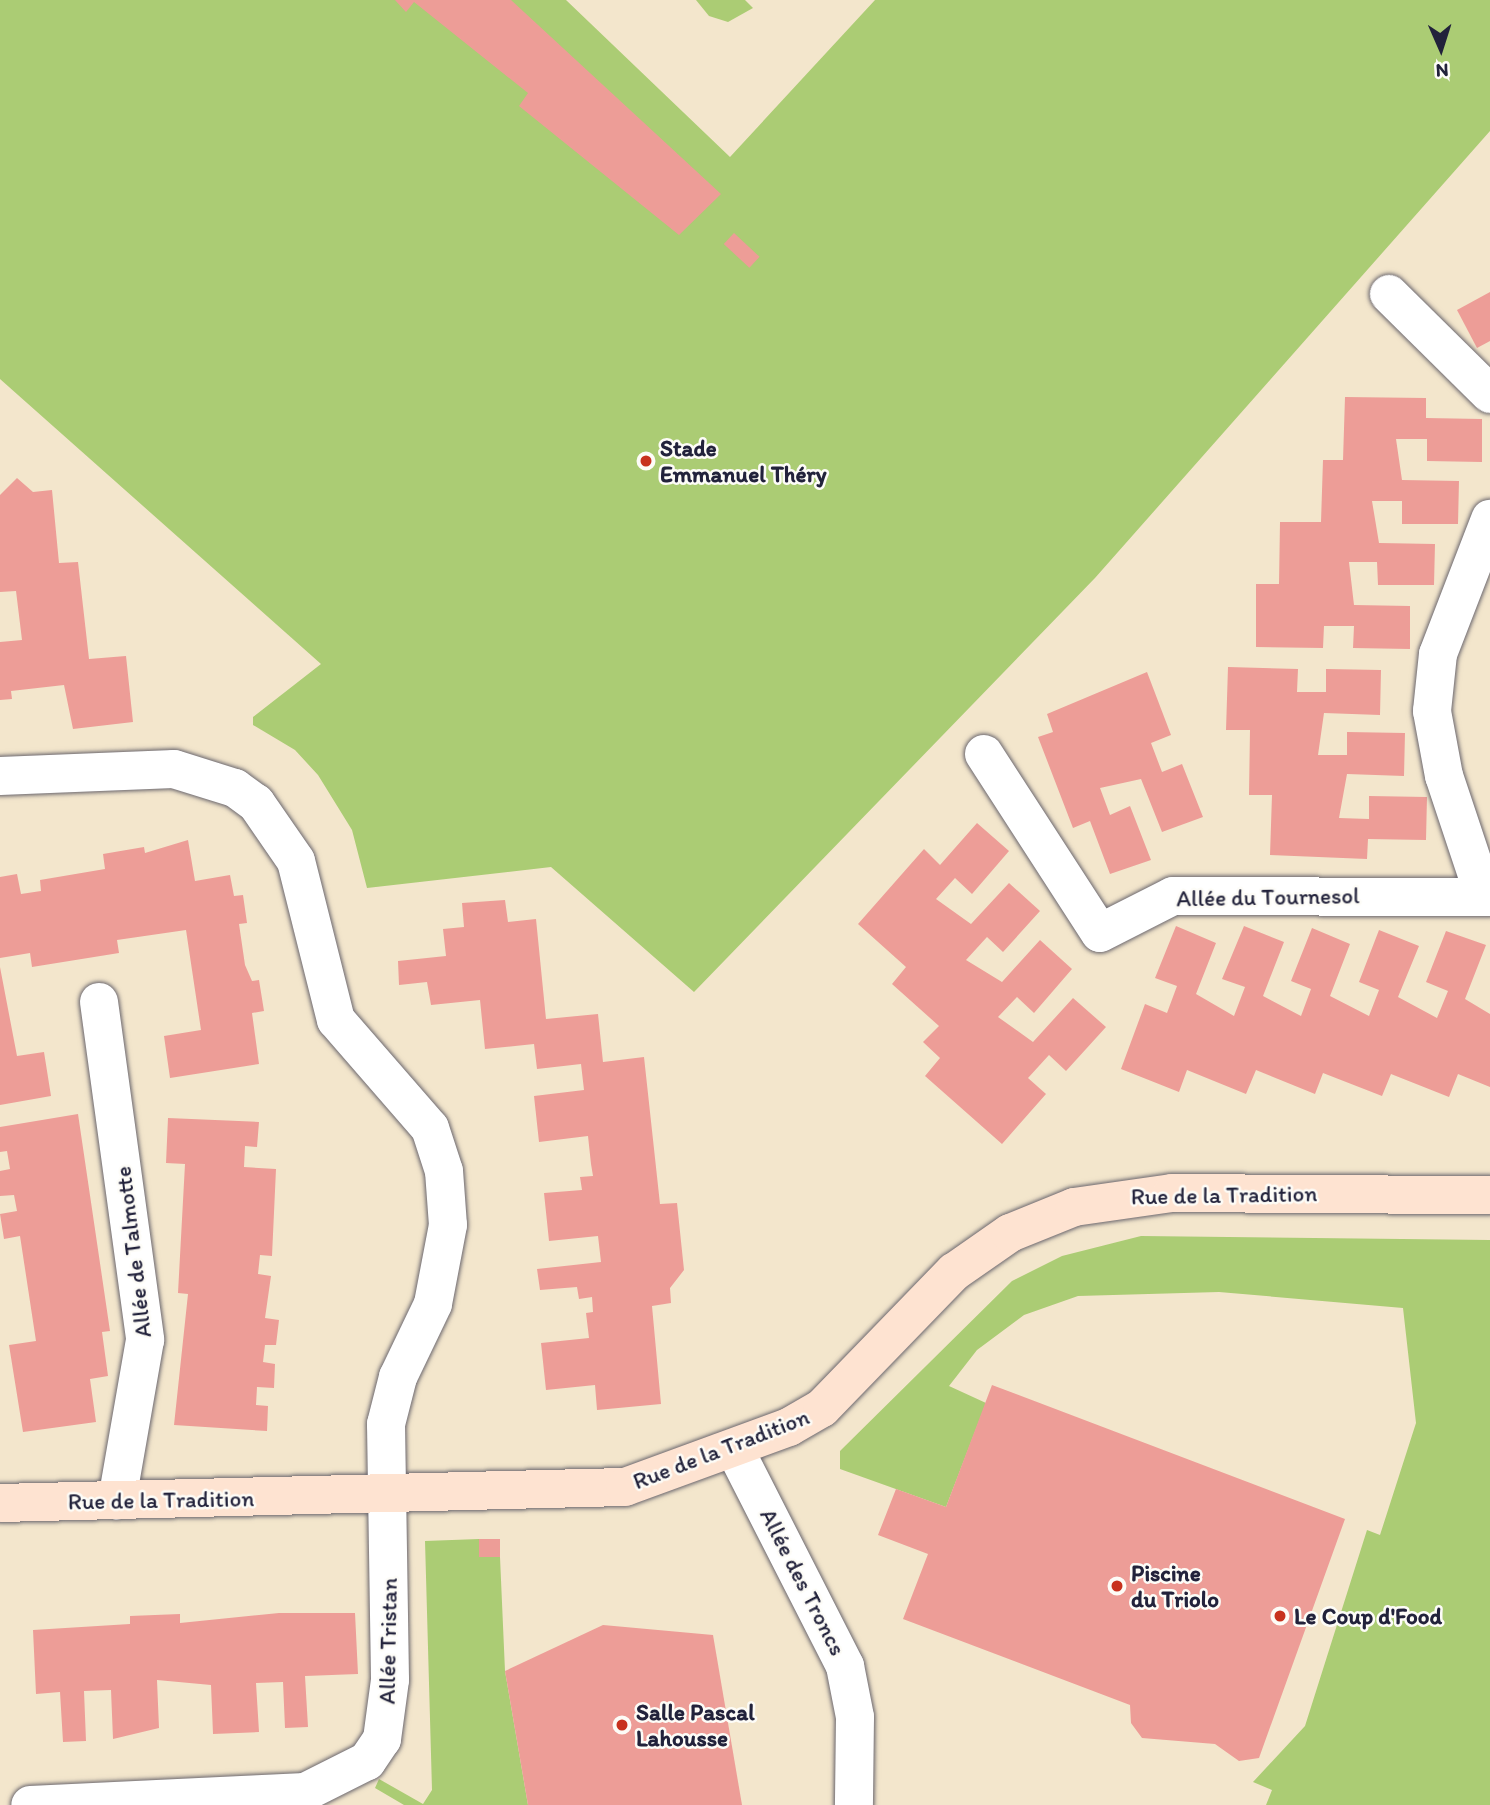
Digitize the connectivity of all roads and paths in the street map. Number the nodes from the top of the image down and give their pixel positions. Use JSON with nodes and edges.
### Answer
{"nodes":[{"id":1,"x":1389,"y":294,"type":"dead end"},
{"id":2,"x":1490,"y":394,"type":"edge"},
{"id":3,"x":1490,"y":519,"type":"edge"},
{"id":4,"x":984,"y":754,"type":"dead end"},
{"id":5,"x":0,"y":776,"type":"edge"},
{"id":6,"x":1487,"y":897,"type":"edge"},
{"id":7,"x":99,"y":1002,"type":"dead end"},
{"id":8,"x":1490,"y":1195,"type":"edge"},
{"id":9,"x":734,"y":1448,"type":"junction"},
{"id":10,"x":386,"y":1496,"type":"junction"},
{"id":11,"x":117,"y":1501,"type":"junction"},
{"id":12,"x":0,"y":1503,"type":"edge"},
{"id":13,"x":102,"y":1803,"type":"edge"},
{"id":14,"x":30,"y":1805,"type":"edge"},
{"id":15,"x":854,"y":1805,"type":"edge"}],
"edges":[{"from":1,"to":2,"type":"street"},
{"from":3,"to":6,"type":"street"},
{"from":4,"to":6,"type":"street","name":"Allée du Tournesol"},
{"from":5,"to":10,"type":"street","name":"Allée Tristan"},
{"from":7,"to":11,"type":"street","name":"Allée de Talmotte"},
{"from":8,"to":9,"type":"street","name":"Rue de la Tradition"},
{"from":9,"to":10,"type":"street","name":"Rue de la Tradition"},
{"from":9,"to":15,"type":"street","name":"Allée des Troncs"},
{"from":10,"to":11,"type":"street","name":"Rue de la Tradition"},
{"from":10,"to":13,"type":"street","name":"Allée Tristan"},
{"from":11,"to":12,"type":"street","name":"Rue de la Tradition"},
{"from":13,"to":14,"type":"street","name":"Allée Tristan"}]}
